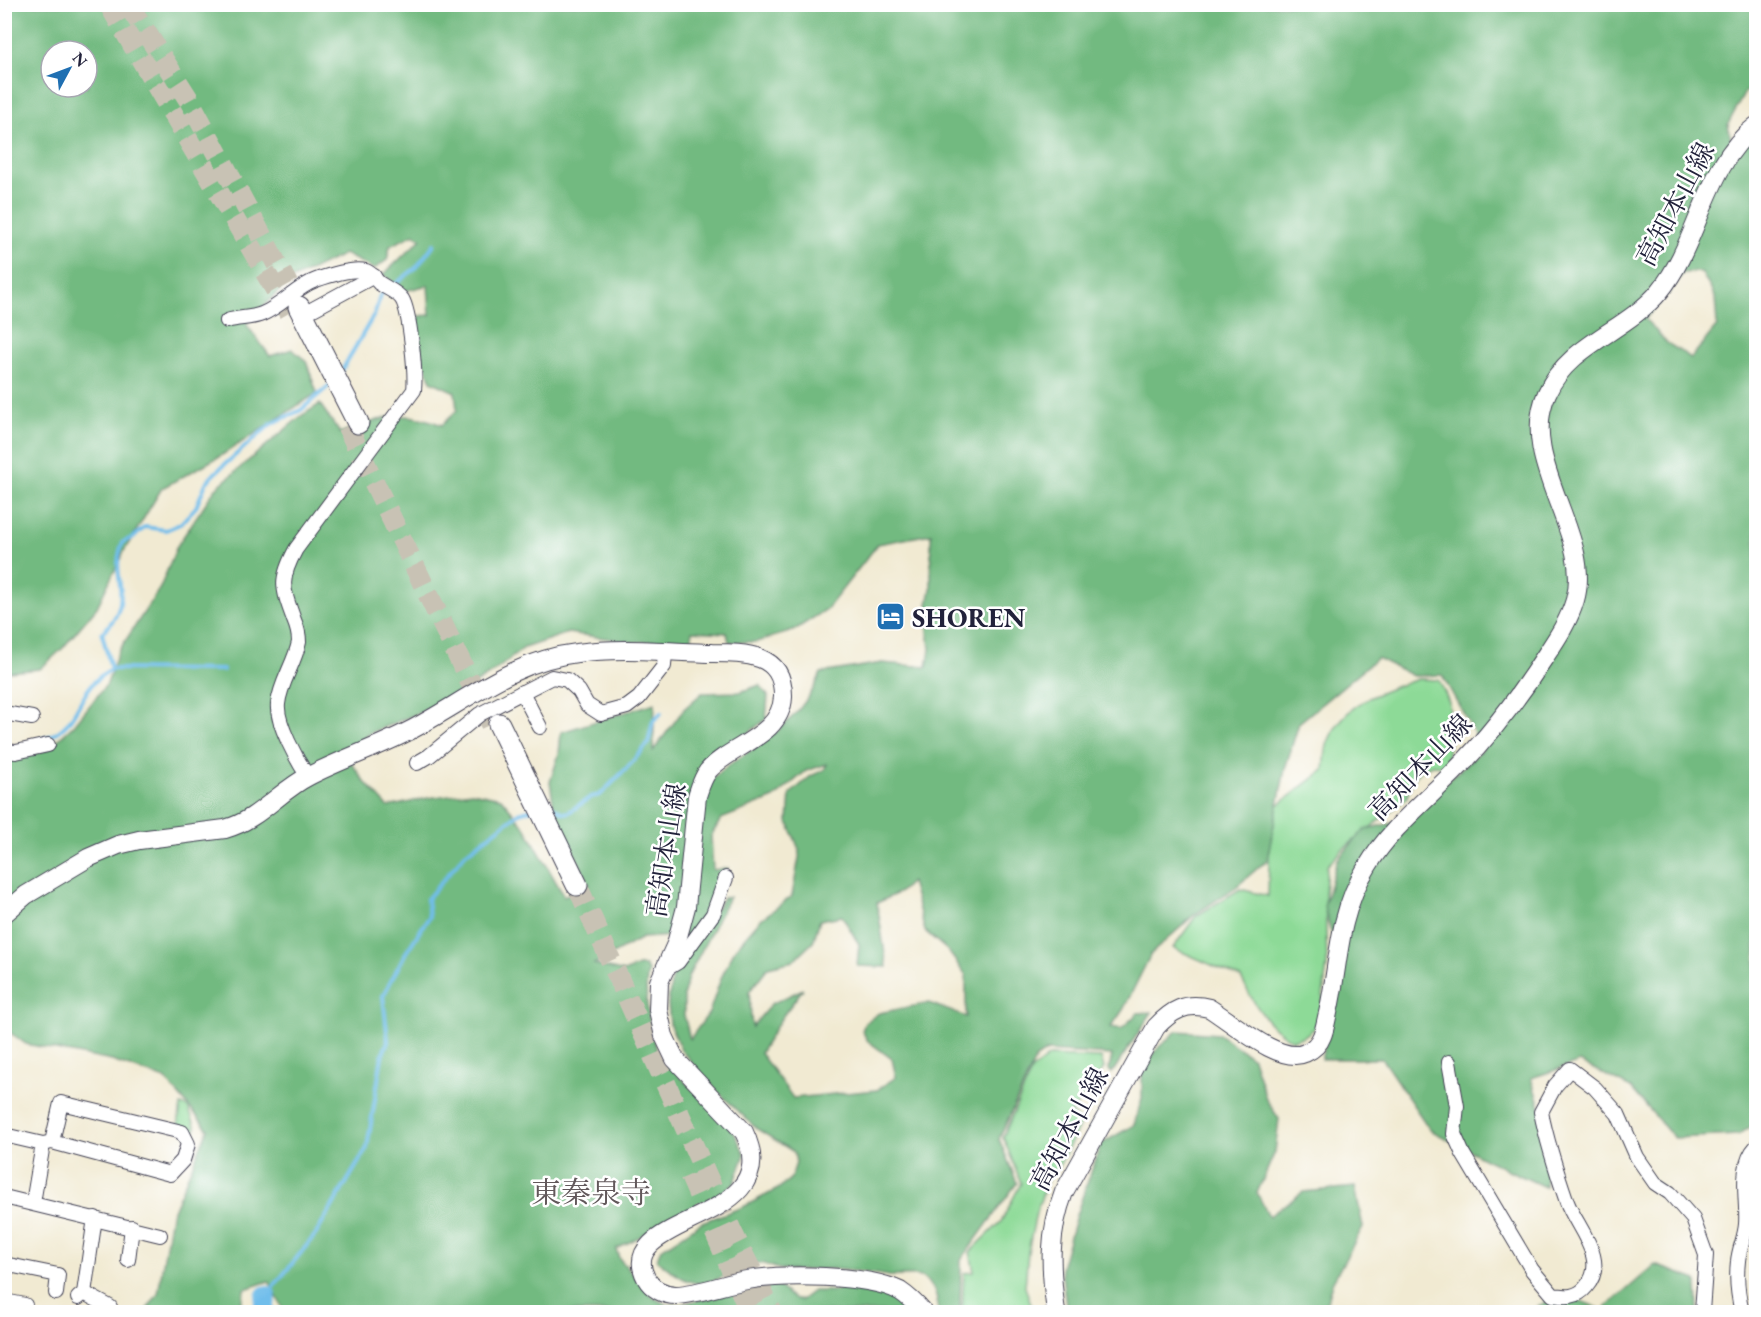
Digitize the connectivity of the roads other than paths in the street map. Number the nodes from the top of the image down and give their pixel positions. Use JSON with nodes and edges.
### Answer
{"nodes":[{"id":1,"x":1756,"y":126,"type":"edge"},
{"id":2,"x":377,"y":280,"type":"junction"},
{"id":3,"x":300,"y":309,"type":"joint"},
{"id":4,"x":227,"y":321,"type":"dead end"},
{"id":5,"x":353,"y":425,"type":"tunnel mouth"},
{"id":6,"x":664,"y":652,"type":"junction"},
{"id":7,"x":522,"y":692,"type":"junction"},
{"id":8,"x":4,"y":713,"type":"edge"},
{"id":9,"x":32,"y":718,"type":"dead end"},
{"id":10,"x":540,"y":727,"type":"dead end"},
{"id":11,"x":497,"y":730,"type":"tunnel mouth"},
{"id":12,"x":48,"y":746,"type":"dead end"},
{"id":13,"x":4,"y":751,"type":"edge"},
{"id":14,"x":417,"y":763,"type":"dead end"},
{"id":15,"x":308,"y":777,"type":"junction"},
{"id":16,"x":568,"y":877,"type":"tunnel mouth"},
{"id":17,"x":726,"y":878,"type":"dead end"},
{"id":18,"x":4,"y":914,"type":"edge"},
{"id":19,"x":663,"y":971,"type":"junction"},
{"id":20,"x":1449,"y":1062,"type":"dead end"},
{"id":21,"x":4,"y":1135,"type":"edge"},
{"id":22,"x":48,"y":1143,"type":"junction"},
{"id":23,"x":1756,"y":1147,"type":"edge"},
{"id":24,"x":4,"y":1197,"type":"edge"},
{"id":25,"x":33,"y":1203,"type":"junction"},
{"id":26,"x":95,"y":1218,"type":"junction"},
{"id":27,"x":132,"y":1227,"type":"junction"},
{"id":28,"x":160,"y":1235,"type":"dead end"},
{"id":29,"x":128,"y":1260,"type":"dead end"},
{"id":30,"x":4,"y":1264,"type":"edge"},
{"id":31,"x":56,"y":1293,"type":"dead end"},
{"id":32,"x":4,"y":1301,"type":"edge"},
{"id":33,"x":25,"y":1305,"type":"dead end"},
{"id":34,"x":110,"y":1307,"type":"dead end"},
{"id":35,"x":923,"y":1312,"type":"edge"},
{"id":36,"x":1056,"y":1312,"type":"edge"},
{"id":37,"x":1702,"y":1312,"type":"edge"},
{"id":38,"x":1742,"y":1312,"type":"edge"}],
"edges":[{"from":1,"to":36,"type":"main road","name":"高知本山線"},
{"from":2,"to":3,"type":"street"},
{"from":2,"to":4,"type":"street"},
{"from":2,"to":15,"type":"street"},
{"from":3,"to":5,"type":"highway"},
{"from":6,"to":7,"type":"street"},
{"from":6,"to":15,"type":"main road","name":"高知本山線"},
{"from":6,"to":19,"type":"main road","name":"高知本山線"},
{"from":7,"to":10,"type":"street"},
{"from":7,"to":14,"type":"street"},
{"from":8,"to":9,"type":"street"},
{"from":11,"to":16,"type":"highway"},
{"from":12,"to":13,"type":"street"},
{"from":15,"to":18,"type":"main road","name":"高知本山線"},
{"from":17,"to":19,"type":"street"},
{"from":19,"to":35,"type":"main road","name":"高知本山線"},
{"from":20,"to":37,"type":"street"},
{"from":21,"to":22,"type":"street"},
{"from":22,"to":22,"type":"street"},
{"from":22,"to":25,"type":"street"},
{"from":23,"to":38,"type":"street"},
{"from":24,"to":25,"type":"street"},
{"from":25,"to":26,"type":"street"},
{"from":26,"to":27,"type":"street"},
{"from":26,"to":34,"type":"street"},
{"from":27,"to":28,"type":"street"},
{"from":27,"to":29,"type":"street"},
{"from":30,"to":31,"type":"street"},
{"from":32,"to":33,"type":"street"}]}
